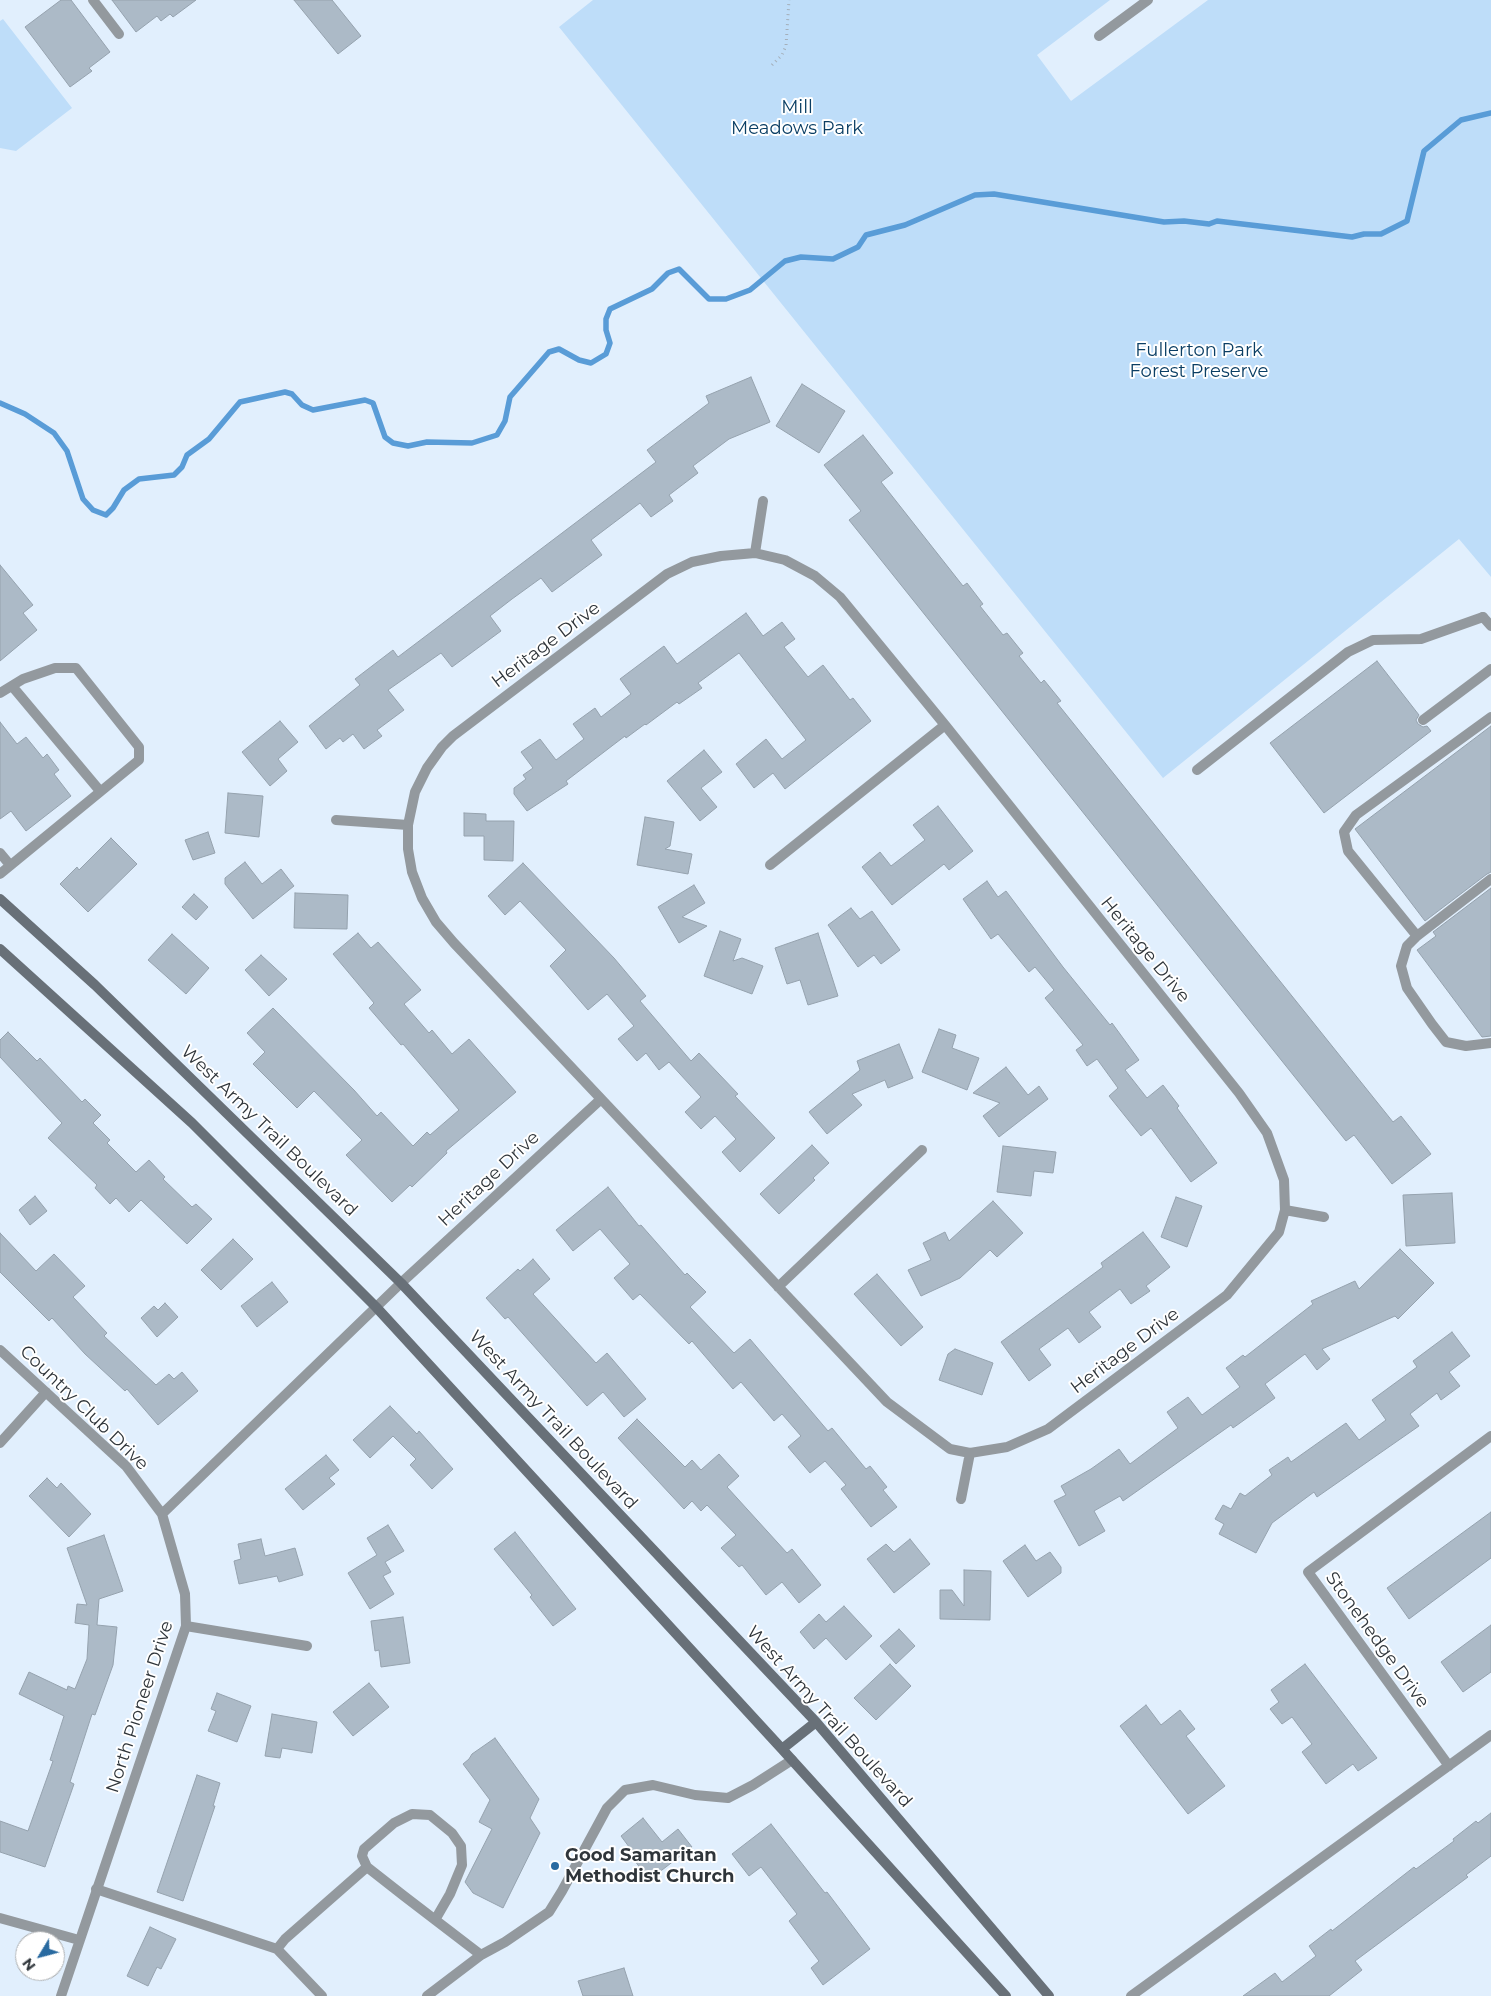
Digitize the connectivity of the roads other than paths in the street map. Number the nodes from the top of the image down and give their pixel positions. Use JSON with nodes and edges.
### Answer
{"nodes":[{"id":1,"x":92,"y":0,"type":"edge"},
{"id":2,"x":1148,"y":0,"type":"edge"},
{"id":3,"x":119,"y":34,"type":"dead end"},
{"id":4,"x":1099,"y":36,"type":"dead end"},
{"id":5,"x":763,"y":501,"type":"dead end"},
{"id":6,"x":755,"y":554,"type":"junction"},
{"id":7,"x":1491,"y":626,"type":"edge"},
{"id":8,"x":1491,"y":669,"type":"edge"},
{"id":9,"x":12,"y":686,"type":"junction"},
{"id":10,"x":0,"y":694,"type":"edge"},
{"id":11,"x":1491,"y":717,"type":"edge"},
{"id":12,"x":1423,"y":720,"type":"dead end"},
{"id":13,"x":945,"y":725,"type":"junction"},
{"id":14,"x":1197,"y":770,"type":"dead end"},
{"id":15,"x":100,"y":791,"type":"junction"},
{"id":16,"x":336,"y":820,"type":"dead end"},
{"id":17,"x":408,"y":825,"type":"junction"},
{"id":18,"x":0,"y":853,"type":"edge"},
{"id":19,"x":10,"y":865,"type":"junction"},
{"id":20,"x":770,"y":865,"type":"dead end"},
{"id":21,"x":0,"y":874,"type":"edge"},
{"id":22,"x":1491,"y":879,"type":"edge"},
{"id":23,"x":0,"y":899,"type":"edge"},
{"id":24,"x":1417,"y":936,"type":"junction"},
{"id":25,"x":0,"y":949,"type":"edge"},
{"id":26,"x":1491,"y":1044,"type":"edge"},
{"id":27,"x":600,"y":1100,"type":"junction"},
{"id":28,"x":922,"y":1150,"type":"dead end"},
{"id":29,"x":1285,"y":1210,"type":"junction"},
{"id":30,"x":1324,"y":1216,"type":"dead end"},
{"id":31,"x":401,"y":1283,"type":"junction"},
{"id":32,"x":778,"y":1288,"type":"junction"},
{"id":33,"x":376,"y":1308,"type":"junction"},
{"id":34,"x":0,"y":1350,"type":"edge"},
{"id":35,"x":46,"y":1392,"type":"junction"},
{"id":36,"x":1491,"y":1436,"type":"edge"},
{"id":37,"x":0,"y":1443,"type":"edge"},
{"id":38,"x":970,"y":1453,"type":"junction"},
{"id":39,"x":961,"y":1499,"type":"dead end"},
{"id":40,"x":162,"y":1514,"type":"junction"},
{"id":41,"x":186,"y":1626,"type":"junction"},
{"id":42,"x":307,"y":1646,"type":"dead end"},
{"id":43,"x":816,"y":1722,"type":"junction"},
{"id":44,"x":1491,"y":1735,"type":"edge"},
{"id":45,"x":782,"y":1749,"type":"junction"},
{"id":46,"x":792,"y":1760,"type":"junction"},
{"id":47,"x":1449,"y":1766,"type":"junction"},
{"id":48,"x":367,"y":1868,"type":"junction"},
{"id":49,"x":96,"y":1889,"type":"junction"},
{"id":50,"x":0,"y":1918,"type":"edge"},
{"id":51,"x":439,"y":1923,"type":"junction"},
{"id":52,"x":79,"y":1940,"type":"junction"},
{"id":53,"x":277,"y":1949,"type":"junction"},
{"id":54,"x":481,"y":1955,"type":"junction"},
{"id":55,"x":61,"y":1996,"type":"edge"},
{"id":56,"x":322,"y":1996,"type":"edge"},
{"id":57,"x":427,"y":1996,"type":"edge"},
{"id":58,"x":1006,"y":1996,"type":"edge"},
{"id":59,"x":1049,"y":1996,"type":"edge"},
{"id":60,"x":1131,"y":1996,"type":"edge"}],
"edges":[{"from":1,"to":3,"type":"street"},
{"from":2,"to":4,"type":"street"},
{"from":5,"to":6,"type":"street"},
{"from":6,"to":13,"type":"street","name":"Heritage Drive"},
{"from":6,"to":17,"type":"street","name":"Heritage Drive"},
{"from":7,"to":14,"type":"street"},
{"from":8,"to":12,"type":"street"},
{"from":9,"to":10,"type":"street"},
{"from":9,"to":15,"type":"street"},
{"from":9,"to":15,"type":"street"},
{"from":11,"to":24,"type":"street"},
{"from":13,"to":20,"type":"street"},
{"from":13,"to":29,"type":"street","name":"Heritage Drive"},
{"from":15,"to":19,"type":"street"},
{"from":16,"to":17,"type":"street"},
{"from":17,"to":27,"type":"street","name":"Heritage Drive"},
{"from":18,"to":19,"type":"street"},
{"from":19,"to":21,"type":"street"},
{"from":22,"to":24,"type":"street"},
{"from":23,"to":31,"type":"main road","name":"West Army Trail Boulevard"},
{"from":24,"to":26,"type":"street"},
{"from":25,"to":33,"type":"main road"},
{"from":27,"to":31,"type":"street","name":"Heritage Drive"},
{"from":27,"to":32,"type":"street","name":"Heritage Drive"},
{"from":28,"to":32,"type":"street"},
{"from":29,"to":30,"type":"street"},
{"from":29,"to":38,"type":"street","name":"Heritage Drive"},
{"from":31,"to":33,"type":"street"},
{"from":31,"to":43,"type":"main road","name":"West Army Trail Boulevard"},
{"from":32,"to":38,"type":"street","name":"Heritage Drive"},
{"from":33,"to":40,"type":"street"},
{"from":33,"to":45,"type":"main road"},
{"from":34,"to":35,"type":"street","name":"Country Club Drive"},
{"from":35,"to":37,"type":"street"},
{"from":35,"to":40,"type":"street","name":"Country Club Drive"},
{"from":36,"to":47,"type":"street","name":"Stonehedge Drive"},
{"from":38,"to":39,"type":"street"},
{"from":40,"to":41,"type":"street","name":"North Pioneer Drive"},
{"from":41,"to":42,"type":"street"},
{"from":41,"to":49,"type":"street","name":"North Pioneer Drive"},
{"from":43,"to":45,"type":"main road"},
{"from":43,"to":59,"type":"main road","name":"West Army Trail Boulevard"},
{"from":44,"to":47,"type":"street"},
{"from":45,"to":46,"type":"main road"},
{"from":46,"to":54,"type":"street"},
{"from":46,"to":58,"type":"main road"},
{"from":47,"to":60,"type":"street"},
{"from":48,"to":51,"type":"street"},
{"from":48,"to":51,"type":"street"},
{"from":48,"to":53,"type":"street"},
{"from":49,"to":52,"type":"street","name":"North Pioneer Drive"},
{"from":49,"to":53,"type":"street"},
{"from":50,"to":52,"type":"street"},
{"from":51,"to":54,"type":"street"},
{"from":52,"to":55,"type":"street","name":"North Pioneer Drive"},
{"from":53,"to":56,"type":"street"},
{"from":54,"to":57,"type":"street"}]}
